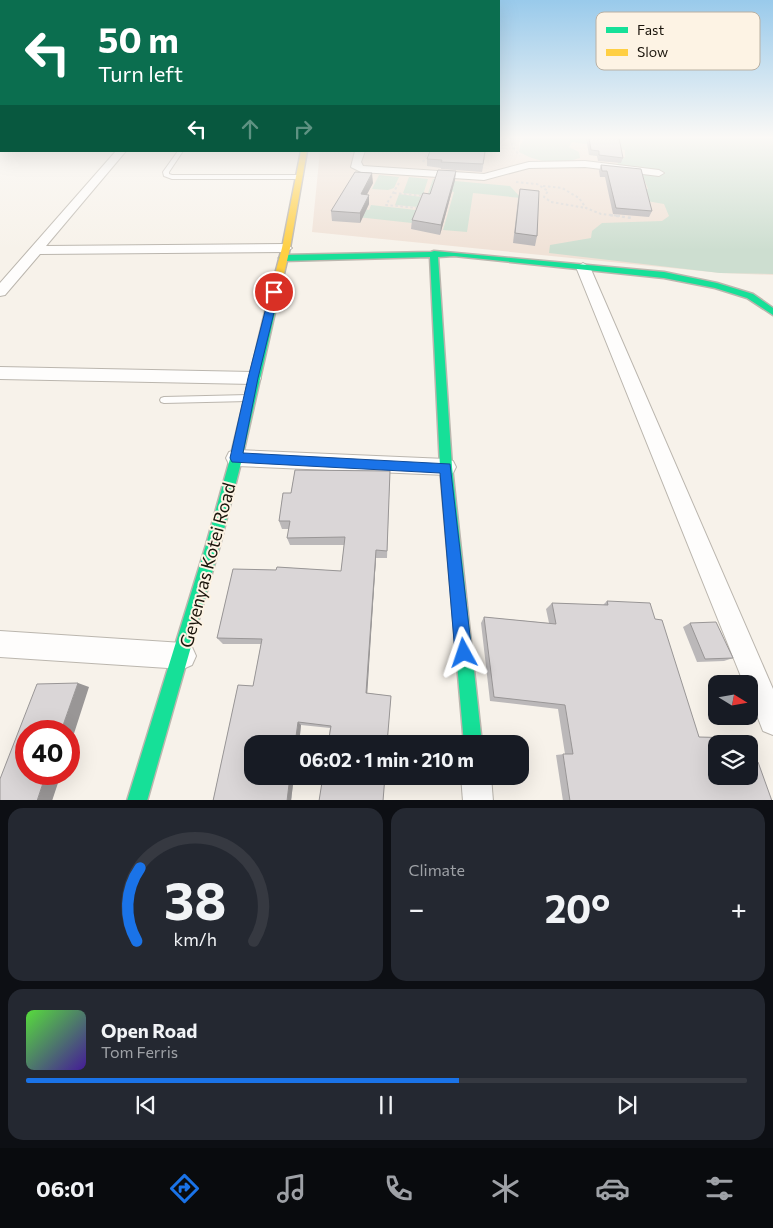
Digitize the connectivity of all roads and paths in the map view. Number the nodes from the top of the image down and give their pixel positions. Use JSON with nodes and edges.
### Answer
{"nodes":[{"id":1,"x":100,"y":175,"type":"edge"},
{"id":2,"x":167,"y":175,"type":"edge"},
{"id":3,"x":404,"y":175,"type":"edge"},
{"id":4,"x":432,"y":175,"type":"edge"},
{"id":5,"x":456,"y":175,"type":"edge"},
{"id":6,"x":490,"y":175,"type":"edge"},
{"id":7,"x":299,"y":178,"type":"joint"},
{"id":8,"x":508,"y":182,"type":"dead end"},
{"id":9,"x":543,"y":186,"type":"junction"},
{"id":10,"x":394,"y":192,"type":"junction"},
{"id":11,"x":424,"y":196,"type":"junction"},
{"id":12,"x":586,"y":208,"type":"junction"},
{"id":13,"x":632,"y":218,"type":"edge"},
{"id":14,"x":37,"y":250,"type":"junction"},
{"id":15,"x":284,"y":253,"type":"junction"},
{"id":16,"x":434,"y":253,"type":"junction"},
{"id":17,"x":584,"y":267,"type":"junction"},
{"id":18,"x":0,"y":292,"type":"edge"},
{"id":19,"x":773,"y":312,"type":"edge"},
{"id":20,"x":0,"y":373,"type":"edge"},
{"id":21,"x":253,"y":378,"type":"junction"},
{"id":22,"x":249,"y":398,"type":"junction"},
{"id":23,"x":164,"y":400,"type":"dead end"},
{"id":24,"x":236,"y":458,"type":"junction"},
{"id":25,"x":446,"y":468,"type":"junction"},
{"id":26,"x":0,"y":644,"type":"edge"},
{"id":27,"x":183,"y":656,"type":"junction"},
{"id":28,"x":773,"y":721,"type":"edge"},
{"id":29,"x":472,"y":735,"type":"edge"},
{"id":30,"x":477,"y":785,"type":"edge"},
{"id":31,"x":137,"y":800,"type":"edge"},
{"id":32,"x":478,"y":800,"type":"edge"}],
"edges":[{"from":1,"to":14,"type":"street"},
{"from":2,"to":7,"type":"lane"},
{"from":3,"to":10,"type":"path"},
{"from":4,"to":11,"type":"path"},
{"from":5,"to":6,"type":"street"},
{"from":7,"to":15,"type":"street","name":"Geyenyas Kotei Road"},
{"from":8,"to":9,"type":"path"},
{"from":9,"to":12,"type":"path"},
{"from":9,"to":12,"type":"path"},
{"from":10,"to":11,"type":"path"},
{"from":10,"to":11,"type":"path"},
{"from":12,"to":13,"type":"path"},
{"from":14,"to":15,"type":"street"},
{"from":14,"to":18,"type":"street"},
{"from":15,"to":16,"type":"street"},
{"from":15,"to":21,"type":"street","name":"Geyenyas Kotei Road"},
{"from":16,"to":17,"type":"street"},
{"from":16,"to":25,"type":"street"},
{"from":17,"to":19,"type":"street"},
{"from":17,"to":28,"type":"street"},
{"from":20,"to":21,"type":"street"},
{"from":21,"to":22,"type":"street","name":"Geyenyas Kotei Road"},
{"from":22,"to":23,"type":"lane"},
{"from":22,"to":24,"type":"street","name":"Geyenyas Kotei Road"},
{"from":24,"to":25,"type":"street"},
{"from":24,"to":27,"type":"street","name":"Geyenyas Kotei Road"},
{"from":25,"to":29,"type":"street"},
{"from":26,"to":27,"type":"street"},
{"from":27,"to":31,"type":"street","name":"Geyenyas Kotei Road"},
{"from":30,"to":32,"type":"street"}]}
